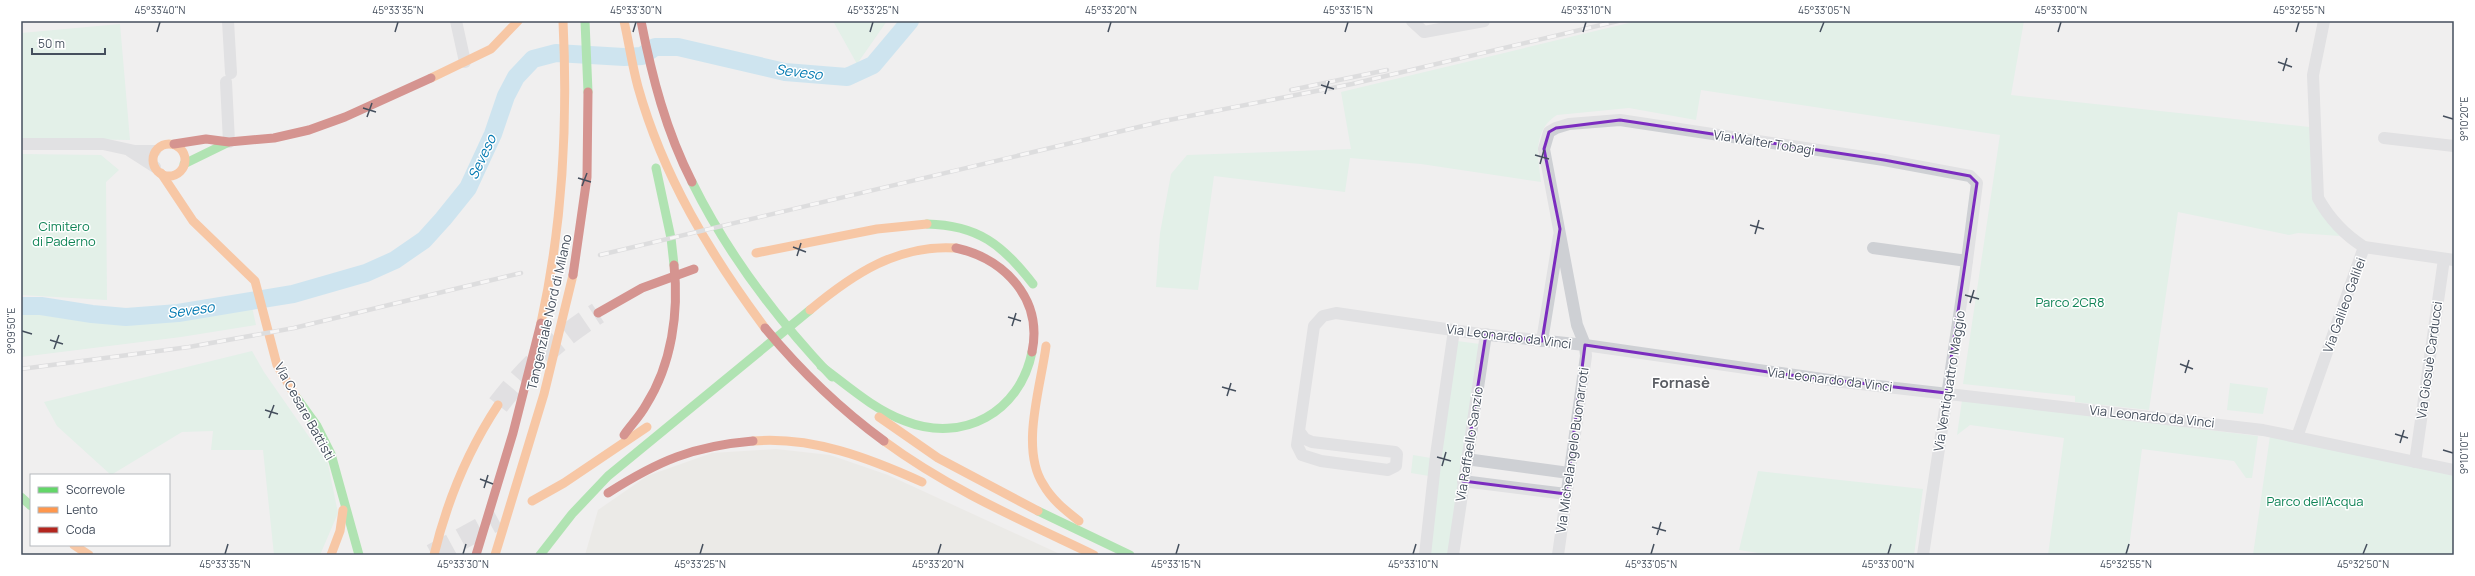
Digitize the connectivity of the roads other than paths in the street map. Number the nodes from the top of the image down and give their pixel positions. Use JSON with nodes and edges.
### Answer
{"nodes":[{"id":1,"x":228,"y":21,"type":"edge"},
{"id":2,"x":456,"y":21,"type":"edge"},
{"id":3,"x":518,"y":21,"type":"edge"},
{"id":4,"x":585,"y":21,"type":"edge"},
{"id":5,"x":624,"y":21,"type":"edge"},
{"id":6,"x":1412,"y":21,"type":"edge"},
{"id":7,"x":1484,"y":21,"type":"edge"},
{"id":8,"x":2324,"y":21,"type":"edge"},
{"id":9,"x":563,"y":22,"type":"edge"},
{"id":10,"x":641,"y":25,"type":"edge"},
{"id":11,"x":465,"y":62,"type":"junction"},
{"id":12,"x":645,"y":104,"type":"junction"},
{"id":13,"x":1549,"y":132,"type":"joint"},
{"id":14,"x":2384,"y":138,"type":"dead end"},
{"id":15,"x":229,"y":142,"type":"junction"},
{"id":16,"x":21,"y":144,"type":"edge"},
{"id":17,"x":174,"y":144,"type":"junction"},
{"id":18,"x":2454,"y":146,"type":"edge"},
{"id":19,"x":125,"y":149,"type":"junction"},
{"id":20,"x":156,"y":152,"type":"junction"},
{"id":21,"x":184,"y":164,"type":"junction"},
{"id":22,"x":158,"y":170,"type":"junction"},
{"id":23,"x":177,"y":173,"type":"junction"},
{"id":24,"x":1977,"y":183,"type":"joint"},
{"id":25,"x":184,"y":211,"type":"junction"},
{"id":26,"x":1560,"y":229,"type":"junction"},
{"id":27,"x":939,"y":235,"type":"dead end"},
{"id":28,"x":2364,"y":247,"type":"junction"},
{"id":29,"x":1873,"y":248,"type":"dead end"},
{"id":30,"x":756,"y":253,"type":"dead end"},
{"id":31,"x":2449,"y":260,"type":"edge"},
{"id":32,"x":1967,"y":261,"type":"junction"},
{"id":33,"x":1019,"y":262,"type":"junction"},
{"id":34,"x":694,"y":269,"type":"dead end"},
{"id":35,"x":1037,"y":290,"type":"dead end"},
{"id":36,"x":791,"y":312,"type":"dead end"},
{"id":37,"x":598,"y":313,"type":"tunnel mouth"},
{"id":38,"x":1454,"y":330,"type":"junction"},
{"id":39,"x":1486,"y":334,"type":"junction"},
{"id":40,"x":760,"y":337,"type":"dead end"},
{"id":41,"x":1046,"y":340,"type":"dead end"},
{"id":42,"x":1542,"y":341,"type":"junction"},
{"id":43,"x":1585,"y":344,"type":"junction"},
{"id":44,"x":821,"y":366,"type":"junction"},
{"id":45,"x":1946,"y":394,"type":"junction"},
{"id":46,"x":498,"y":405,"type":"tunnel mouth"},
{"id":47,"x":655,"y":420,"type":"dead end"},
{"id":48,"x":1299,"y":431,"type":"junction"},
{"id":49,"x":2297,"y":437,"type":"junction"},
{"id":50,"x":1466,"y":459,"type":"junction"},
{"id":51,"x":2415,"y":462,"type":"junction"},
{"id":52,"x":592,"y":464,"type":"junction"},
{"id":53,"x":2454,"y":470,"type":"edge"},
{"id":54,"x":1569,"y":473,"type":"junction"},
{"id":55,"x":1463,"y":481,"type":"junction"},
{"id":56,"x":928,"y":485,"type":"dead end"},
{"id":57,"x":1566,"y":494,"type":"junction"},
{"id":58,"x":21,"y":497,"type":"edge"},
{"id":59,"x":344,"y":497,"type":"junction"},
{"id":60,"x":957,"y":499,"type":"dead end"},
{"id":61,"x":532,"y":501,"type":"dead end"},
{"id":62,"x":30,"y":505,"type":"edge"},
{"id":63,"x":1057,"y":538,"type":"junction"},
{"id":64,"x":75,"y":546,"type":"edge"},
{"id":65,"x":86,"y":554,"type":"edge"},
{"id":66,"x":331,"y":555,"type":"edge"},
{"id":67,"x":359,"y":555,"type":"edge"},
{"id":68,"x":434,"y":555,"type":"edge"},
{"id":69,"x":476,"y":555,"type":"edge"},
{"id":70,"x":495,"y":555,"type":"edge"},
{"id":71,"x":540,"y":555,"type":"edge"},
{"id":72,"x":544,"y":555,"type":"edge"},
{"id":73,"x":1094,"y":555,"type":"edge"},
{"id":74,"x":1131,"y":555,"type":"edge"},
{"id":75,"x":1425,"y":555,"type":"edge"},
{"id":76,"x":1453,"y":555,"type":"edge"},
{"id":77,"x":1558,"y":555,"type":"edge"},
{"id":78,"x":1923,"y":555,"type":"edge"}],
"edges":[{"from":1,"to":15,"type":"street"},
{"from":2,"to":11,"type":"street"},
{"from":3,"to":11,"type":"main road"},
{"from":4,"to":70,"type":"main road","name":"Tangenziale Nord di Milano"},
{"from":5,"to":12,"type":"main road"},
{"from":6,"to":7,"type":"street"},
{"from":8,"to":28,"type":"street","name":"Via Galileo Galilei"},
{"from":9,"to":69,"type":"main road","name":"Tangenziale Nord di Milano"},
{"from":10,"to":44,"type":"main road"},
{"from":11,"to":15,"type":"main road"},
{"from":12,"to":52,"type":"main road"},
{"from":12,"to":63,"type":"main road"},
{"from":13,"to":24,"type":"street","name":"Via Walter Tobagi"},
{"from":13,"to":26,"type":"street","name":"Via Michelangelo Buonarroti"},
{"from":14,"to":18,"type":"street"},
{"from":15,"to":17,"type":"main road"},
{"from":15,"to":21,"type":"main road"},
{"from":16,"to":19,"type":"street"},
{"from":17,"to":20,"type":"main road"},
{"from":17,"to":21,"type":"main road"},
{"from":19,"to":20,"type":"street"},
{"from":19,"to":22,"type":"street"},
{"from":20,"to":22,"type":"main road"},
{"from":21,"to":23,"type":"main road"},
{"from":22,"to":23,"type":"main road"},
{"from":22,"to":25,"type":"main road","name":"Via Cesare Battisti"},
{"from":23,"to":25,"type":"main road"},
{"from":24,"to":32,"type":"street","name":"Via Ventiquattro Maggio"},
{"from":25,"to":59,"type":"main road","name":"Via Cesare Battisti"},
{"from":26,"to":42,"type":"street","name":"Via Michelangelo Buonarroti"},
{"from":26,"to":43,"type":"street","name":"Via Michelangelo Buonarroti"},
{"from":27,"to":33,"type":"main road"},
{"from":28,"to":31,"type":"street"},
{"from":28,"to":49,"type":"street","name":"Via Galileo Galilei"},
{"from":29,"to":32,"type":"street"},
{"from":30,"to":33,"type":"main road"},
{"from":31,"to":51,"type":"street","name":"Via Giosuè Carducci"},
{"from":32,"to":45,"type":"street","name":"Via Ventiquattro Maggio"},
{"from":33,"to":35,"type":"main road"},
{"from":34,"to":37,"type":"main road"},
{"from":36,"to":40,"type":"main road"},
{"from":38,"to":39,"type":"street","name":"Via Leonardo da Vinci"},
{"from":38,"to":48,"type":"street","name":"Via Leonardo da Vinci"},
{"from":38,"to":75,"type":"street"},
{"from":39,"to":42,"type":"street","name":"Via Leonardo da Vinci"},
{"from":39,"to":50,"type":"street","name":"Via Raffaello Sanzio"},
{"from":41,"to":74,"type":"main road"},
{"from":42,"to":43,"type":"street","name":"Via Leonardo da Vinci"},
{"from":43,"to":45,"type":"street","name":"Via Leonardo da Vinci"},
{"from":43,"to":54,"type":"street","name":"Via Michelangelo Buonarroti"},
{"from":44,"to":71,"type":"main road"},
{"from":44,"to":74,"type":"main road"},
{"from":45,"to":49,"type":"street","name":"Via Leonardo da Vinci"},
{"from":45,"to":78,"type":"street","name":"Via Ventiquattro Maggio"},
{"from":46,"to":68,"type":"main road"},
{"from":47,"to":52,"type":"main road"},
{"from":48,"to":48,"type":"street","name":"Via Leonardo da Vinci"},
{"from":49,"to":51,"type":"street","name":"Via Leonardo da Vinci"},
{"from":50,"to":54,"type":"street"},
{"from":50,"to":55,"type":"street","name":"Via Raffaello Sanzio"},
{"from":51,"to":53,"type":"street","name":"Via Leonardo da Vinci"},
{"from":52,"to":61,"type":"main road"},
{"from":54,"to":57,"type":"street","name":"Via Michelangelo Buonarroti"},
{"from":55,"to":57,"type":"street"},
{"from":55,"to":76,"type":"street","name":"Via Raffaello Sanzio"},
{"from":56,"to":72,"type":"main road"},
{"from":57,"to":77,"type":"street","name":"Via Michelangelo Buonarroti"},
{"from":58,"to":62,"type":"main road"},
{"from":59,"to":66,"type":"main road","name":"Via Cesare Battisti"},
{"from":59,"to":67,"type":"main road","name":"Via Cesare Battisti"},
{"from":60,"to":63,"type":"main road"},
{"from":63,"to":73,"type":"main road"},
{"from":64,"to":65,"type":"main road"}]}
